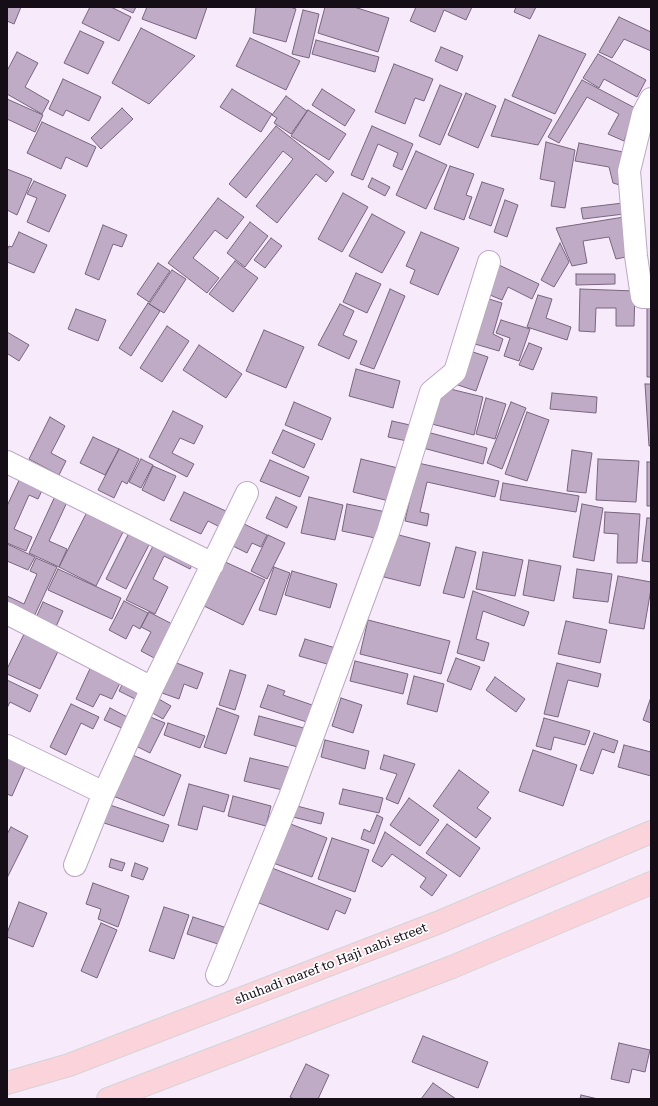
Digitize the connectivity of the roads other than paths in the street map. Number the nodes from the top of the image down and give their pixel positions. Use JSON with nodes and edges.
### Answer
{"nodes":[{"id":1,"x":651,"y":99,"type":"edge"},
{"id":2,"x":489,"y":262,"type":"dead end"},
{"id":3,"x":651,"y":297,"type":"edge"},
{"id":4,"x":7,"y":462,"type":"edge"},
{"id":5,"x":247,"y":494,"type":"dead end"},
{"id":6,"x":213,"y":564,"type":"junction"},
{"id":7,"x":7,"y":613,"type":"edge"},
{"id":8,"x":152,"y":688,"type":"junction"},
{"id":9,"x":7,"y":746,"type":"edge"},
{"id":10,"x":104,"y":793,"type":"junction"},
{"id":11,"x":651,"y":832,"type":"edge"},
{"id":12,"x":75,"y":864,"type":"dead end"},
{"id":13,"x":651,"y":883,"type":"edge"},
{"id":14,"x":217,"y":975,"type":"dead end"},
{"id":15,"x":7,"y":1083,"type":"edge"},
{"id":16,"x":108,"y":1099,"type":"edge"}],
"edges":[{"from":1,"to":3,"type":"street"},
{"from":2,"to":14,"type":"street"},
{"from":4,"to":6,"type":"street"},
{"from":5,"to":6,"type":"street"},
{"from":6,"to":8,"type":"street"},
{"from":7,"to":8,"type":"street"},
{"from":8,"to":10,"type":"street"},
{"from":9,"to":10,"type":"street"},
{"from":10,"to":12,"type":"street"},
{"from":11,"to":15,"type":"main road","name":"shuhadi maref to Haji nabi street"},
{"from":13,"to":16,"type":"main road"}]}
